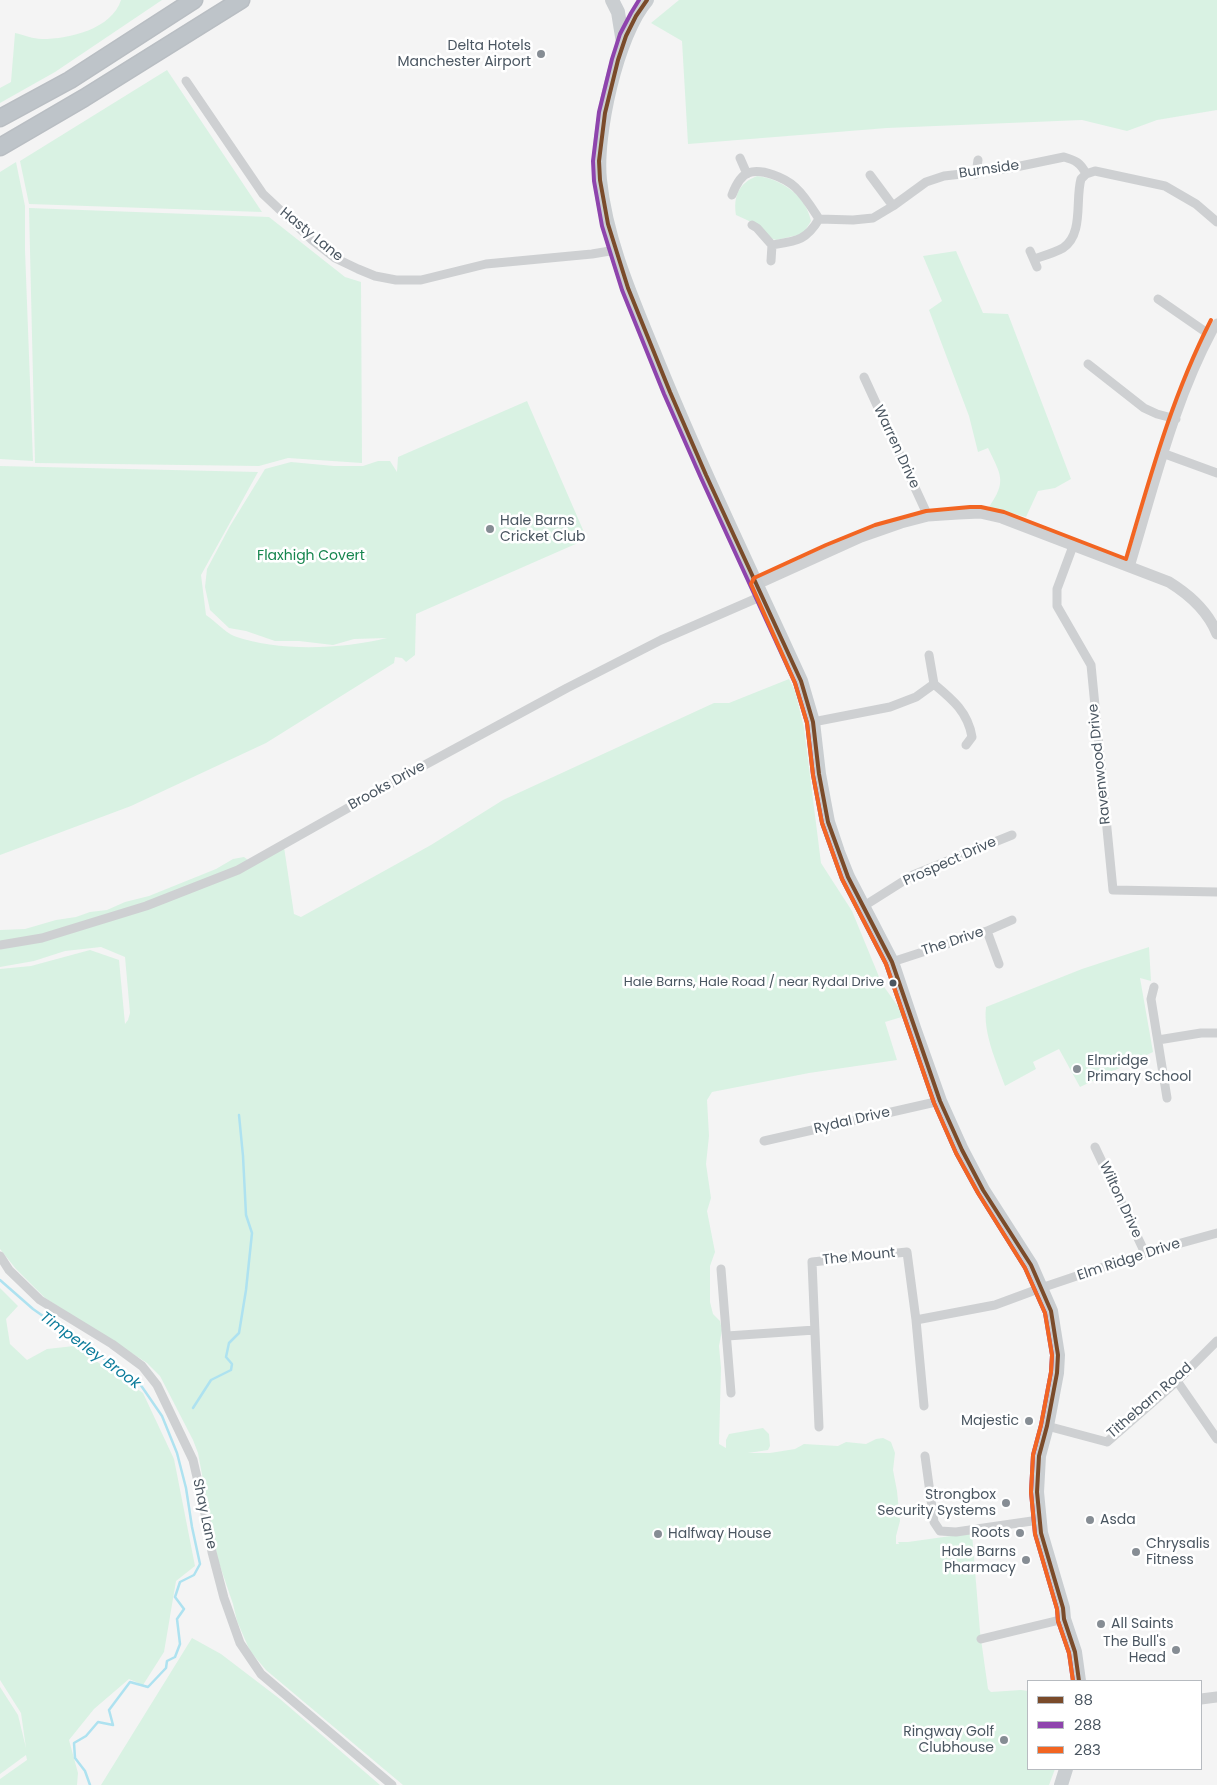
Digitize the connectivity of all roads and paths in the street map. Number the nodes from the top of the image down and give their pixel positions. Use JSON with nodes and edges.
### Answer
{"nodes":[{"id":1,"x":194,"y":0,"type":"edge"},
{"id":2,"x":240,"y":0,"type":"edge"},
{"id":3,"x":612,"y":0,"type":"edge"},
{"id":4,"x":646,"y":0,"type":"edge"},
{"id":5,"x":623,"y":44,"type":"junction"},
{"id":6,"x":186,"y":81,"type":"dead end"},
{"id":7,"x":0,"y":118,"type":"edge"},
{"id":8,"x":0,"y":147,"type":"edge"},
{"id":9,"x":740,"y":158,"type":"dead end"},
{"id":10,"x":978,"y":160,"type":"dead end"},
{"id":11,"x":746,"y":174,"type":"junction"},
{"id":12,"x":976,"y":174,"type":"junction"},
{"id":13,"x":1086,"y":174,"type":"junction"},
{"id":14,"x":870,"y":175,"type":"dead end"},
{"id":15,"x":732,"y":194,"type":"dead end"},
{"id":16,"x":893,"y":206,"type":"junction"},
{"id":17,"x":819,"y":219,"type":"junction"},
{"id":18,"x":1217,"y":222,"type":"edge"},
{"id":19,"x":752,"y":225,"type":"dead end"},
{"id":20,"x":772,"y":245,"type":"junction"},
{"id":21,"x":616,"y":250,"type":"junction"},
{"id":22,"x":1034,"y":259,"type":"dead end"},
{"id":23,"x":771,"y":260,"type":"dead end"},
{"id":24,"x":1157,"y":299,"type":"dead end"},
{"id":25,"x":1217,"y":323,"type":"edge"},
{"id":26,"x":1210,"y":335,"type":"junction"},
{"id":27,"x":1088,"y":364,"type":"dead end"},
{"id":28,"x":864,"y":377,"type":"dead end"},
{"id":29,"x":1176,"y":420,"type":"junction"},
{"id":30,"x":1165,"y":454,"type":"junction"},
{"id":31,"x":1217,"y":473,"type":"edge"},
{"id":32,"x":928,"y":516,"type":"junction"},
{"id":33,"x":1073,"y":546,"type":"junction"},
{"id":34,"x":1130,"y":567,"type":"junction"},
{"id":35,"x":760,"y":590,"type":"junction"},
{"id":36,"x":1217,"y":634,"type":"edge"},
{"id":37,"x":929,"y":656,"type":"dead end"},
{"id":38,"x":934,"y":684,"type":"junction"},
{"id":39,"x":813,"y":722,"type":"junction"},
{"id":40,"x":966,"y":745,"type":"dead end"},
{"id":41,"x":1012,"y":835,"type":"dead end"},
{"id":42,"x":1217,"y":892,"type":"edge"},
{"id":43,"x":864,"y":906,"type":"junction"},
{"id":44,"x":1012,"y":920,"type":"dead end"},
{"id":45,"x":987,"y":931,"type":"junction"},
{"id":46,"x":0,"y":945,"type":"edge"},
{"id":47,"x":892,"y":962,"type":"junction"},
{"id":48,"x":999,"y":964,"type":"dead end"},
{"id":49,"x":1154,"y":987,"type":"dead end"},
{"id":50,"x":1217,"y":1033,"type":"edge"},
{"id":51,"x":1158,"y":1040,"type":"junction"},
{"id":52,"x":1167,"y":1098,"type":"dead end"},
{"id":53,"x":940,"y":1101,"type":"junction"},
{"id":54,"x":764,"y":1141,"type":"dead end"},
{"id":55,"x":1095,"y":1147,"type":"dead end"},
{"id":56,"x":1217,"y":1233,"type":"edge"},
{"id":57,"x":1145,"y":1253,"type":"junction"},
{"id":58,"x":0,"y":1256,"type":"edge"},
{"id":59,"x":722,"y":1270,"type":"dead end"},
{"id":60,"x":1041,"y":1288,"type":"junction"},
{"id":61,"x":916,"y":1320,"type":"junction"},
{"id":62,"x":815,"y":1330,"type":"junction"},
{"id":63,"x":727,"y":1336,"type":"junction"},
{"id":64,"x":1217,"y":1341,"type":"edge"},
{"id":65,"x":1177,"y":1381,"type":"junction"},
{"id":66,"x":731,"y":1393,"type":"dead end"},
{"id":67,"x":924,"y":1406,"type":"dead end"},
{"id":68,"x":1047,"y":1426,"type":"junction"},
{"id":69,"x":819,"y":1427,"type":"dead end"},
{"id":70,"x":1217,"y":1439,"type":"edge"},
{"id":71,"x":925,"y":1456,"type":"dead end"},
{"id":72,"x":1039,"y":1520,"type":"junction"},
{"id":73,"x":1064,"y":1619,"type":"junction"},
{"id":74,"x":981,"y":1639,"type":"dead end"},
{"id":75,"x":1079,"y":1680,"type":"edge"},
{"id":76,"x":1217,"y":1697,"type":"edge"},
{"id":77,"x":1202,"y":1699,"type":"edge"},
{"id":78,"x":1066,"y":1770,"type":"edge"},
{"id":79,"x":392,"y":1785,"type":"edge"},
{"id":80,"x":1061,"y":1785,"type":"edge"}],
"edges":[{"from":1,"to":7,"type":"highway"},
{"from":2,"to":8,"type":"highway"},
{"from":3,"to":5,"type":"main road"},
{"from":4,"to":5,"type":"main road"},
{"from":5,"to":21,"type":"main road"},
{"from":6,"to":21,"type":"street","name":"Hasty Lane"},
{"from":9,"to":11,"type":"street"},
{"from":10,"to":12,"type":"street"},
{"from":11,"to":15,"type":"street"},
{"from":11,"to":17,"type":"street"},
{"from":12,"to":13,"type":"street","name":"Burnside"},
{"from":12,"to":16,"type":"street","name":"Burnside"},
{"from":13,"to":18,"type":"street"},
{"from":13,"to":22,"type":"street"},
{"from":14,"to":16,"type":"street"},
{"from":16,"to":17,"type":"street","name":"Burnside"},
{"from":17,"to":20,"type":"street"},
{"from":19,"to":20,"type":"street"},
{"from":20,"to":23,"type":"street"},
{"from":21,"to":35,"type":"main road"},
{"from":24,"to":26,"type":"street"},
{"from":25,"to":26,"type":"street"},
{"from":26,"to":29,"type":"street"},
{"from":27,"to":29,"type":"street"},
{"from":28,"to":32,"type":"street","name":"Warren Drive"},
{"from":29,"to":30,"type":"street"},
{"from":30,"to":31,"type":"street"},
{"from":30,"to":34,"type":"street"},
{"from":32,"to":33,"type":"street"},
{"from":32,"to":35,"type":"street"},
{"from":33,"to":34,"type":"street"},
{"from":33,"to":42,"type":"street","name":"Ravenwood Drive"},
{"from":34,"to":36,"type":"street"},
{"from":35,"to":39,"type":"main road"},
{"from":35,"to":46,"type":"street","name":"Brooks Drive"},
{"from":37,"to":38,"type":"street"},
{"from":38,"to":39,"type":"street"},
{"from":38,"to":40,"type":"street"},
{"from":39,"to":43,"type":"main road"},
{"from":41,"to":43,"type":"street","name":"Prospect Drive"},
{"from":43,"to":47,"type":"main road"},
{"from":44,"to":45,"type":"street","name":"The Drive"},
{"from":45,"to":47,"type":"street","name":"The Drive"},
{"from":45,"to":48,"type":"street"},
{"from":47,"to":53,"type":"main road"},
{"from":49,"to":51,"type":"street"},
{"from":50,"to":51,"type":"street"},
{"from":51,"to":52,"type":"street"},
{"from":53,"to":54,"type":"street","name":"Rydal Drive"},
{"from":53,"to":60,"type":"main road"},
{"from":55,"to":57,"type":"street","name":"Wilton Drive"},
{"from":56,"to":57,"type":"street","name":"Elm Ridge Drive"},
{"from":57,"to":60,"type":"street","name":"Elm Ridge Drive"},
{"from":58,"to":79,"type":"street","name":"Shay Lane"},
{"from":59,"to":63,"type":"street"},
{"from":60,"to":61,"type":"street"},
{"from":60,"to":68,"type":"main road"},
{"from":61,"to":62,"type":"street","name":"The Mount"},
{"from":61,"to":67,"type":"street","name":"The Mount"},
{"from":62,"to":63,"type":"street"},
{"from":62,"to":69,"type":"street","name":"The Mount"},
{"from":63,"to":66,"type":"street"},
{"from":64,"to":65,"type":"street","name":"Tithebarn Road"},
{"from":65,"to":68,"type":"street","name":"Tithebarn Road"},
{"from":65,"to":70,"type":"street"},
{"from":68,"to":72,"type":"main road"},
{"from":71,"to":72,"type":"street"},
{"from":72,"to":73,"type":"main road"},
{"from":73,"to":74,"type":"street"},
{"from":73,"to":75,"type":"main road"},
{"from":76,"to":77,"type":"street"},
{"from":78,"to":80,"type":"main road"}]}
